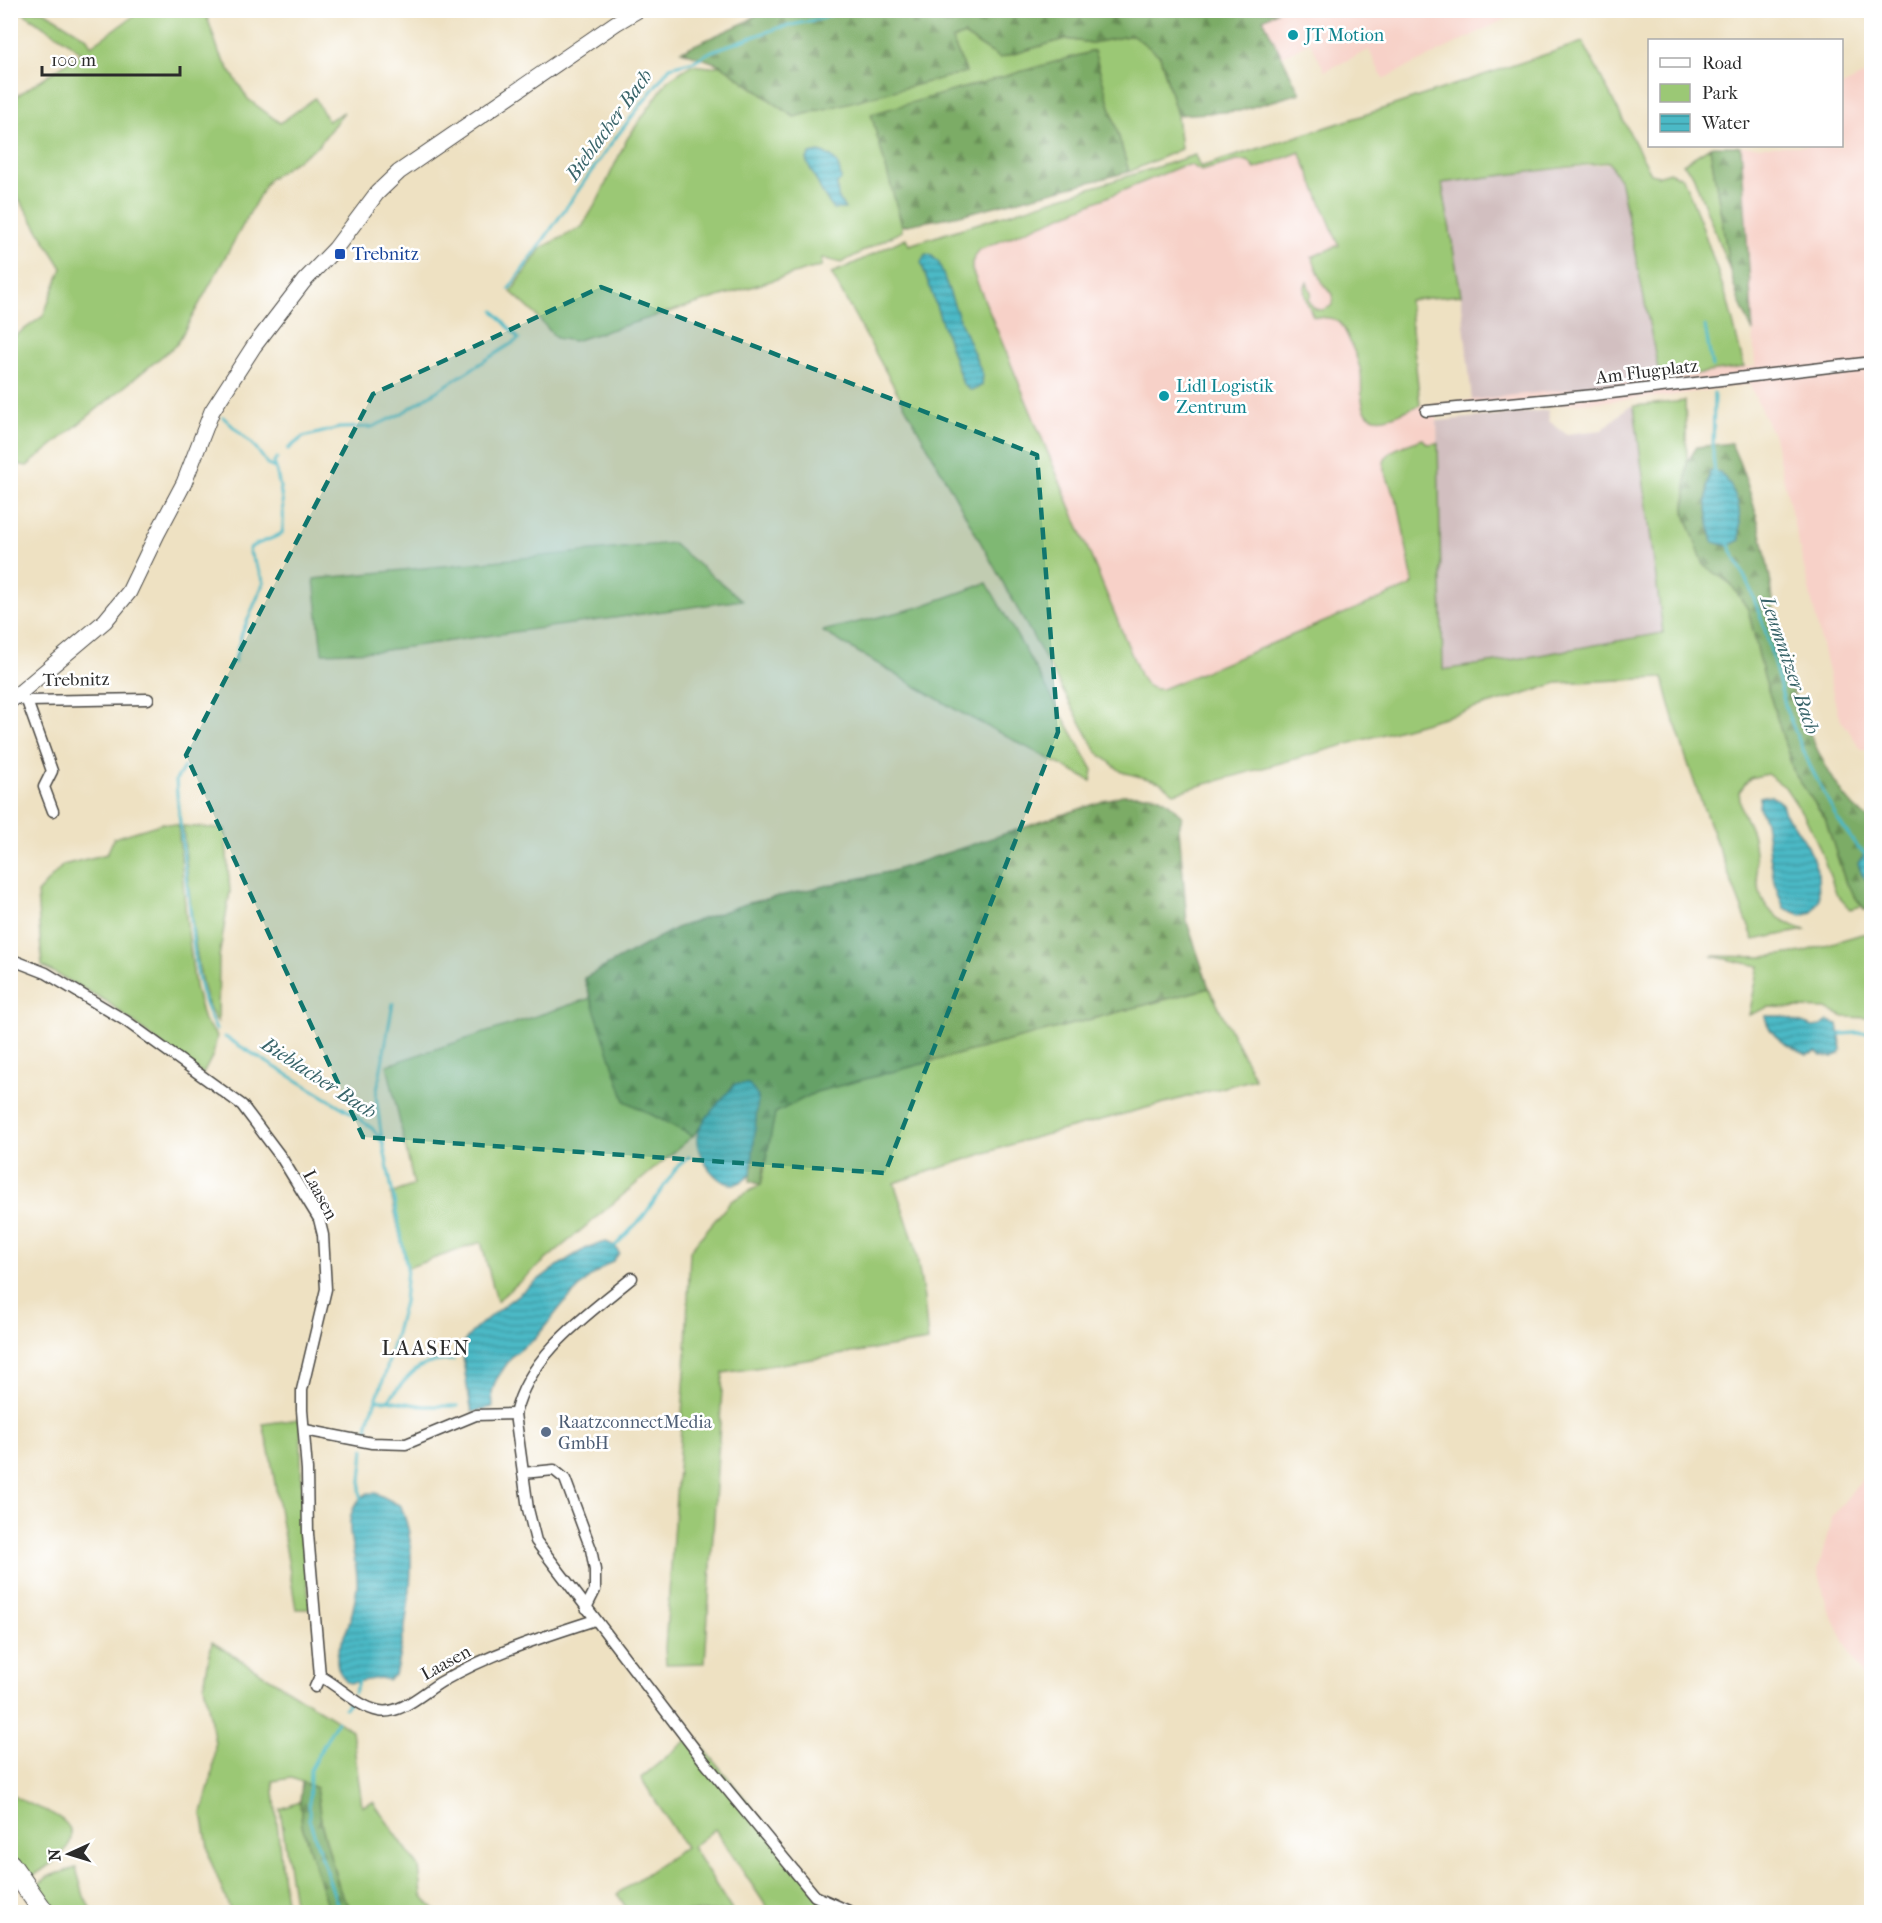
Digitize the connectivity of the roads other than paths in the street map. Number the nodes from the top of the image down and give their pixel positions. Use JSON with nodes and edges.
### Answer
{"nodes":[{"id":1,"x":638,"y":10,"type":"edge"},
{"id":2,"x":1872,"y":362,"type":"edge"},
{"id":3,"x":1426,"y":411,"type":"dead end"},
{"id":4,"x":148,"y":699,"type":"dead end"},
{"id":5,"x":18,"y":700,"type":"edge"},
{"id":6,"x":52,"y":811,"type":"dead end"},
{"id":7,"x":10,"y":959,"type":"edge"},
{"id":8,"x":632,"y":1278,"type":"dead end"},
{"id":9,"x":515,"y":1414,"type":"junction"},
{"id":10,"x":305,"y":1430,"type":"junction"},
{"id":11,"x":523,"y":1473,"type":"junction"},
{"id":12,"x":586,"y":1608,"type":"junction"},
{"id":13,"x":595,"y":1620,"type":"junction"},
{"id":14,"x":10,"y":1864,"type":"edge"},
{"id":15,"x":10,"y":1888,"type":"edge"},
{"id":16,"x":27,"y":1912,"type":"edge"},
{"id":17,"x":44,"y":1912,"type":"edge"},
{"id":18,"x":851,"y":1912,"type":"edge"}],
"edges":[{"from":1,"to":5,"type":"street","name":"Trebnitz"},
{"from":2,"to":3,"type":"street","name":"Am Flugplatz"},
{"from":4,"to":5,"type":"street","name":"Trebnitz"},
{"from":5,"to":6,"type":"street"},
{"from":7,"to":10,"type":"street","name":"Laasen"},
{"from":8,"to":9,"type":"street"},
{"from":9,"to":10,"type":"street"},
{"from":9,"to":11,"type":"street"},
{"from":10,"to":13,"type":"street","name":"Laasen"},
{"from":11,"to":12,"type":"street"},
{"from":11,"to":12,"type":"street"},
{"from":12,"to":13,"type":"street"},
{"from":13,"to":18,"type":"street"},
{"from":14,"to":17,"type":"highway"},
{"from":15,"to":16,"type":"highway"}]}
